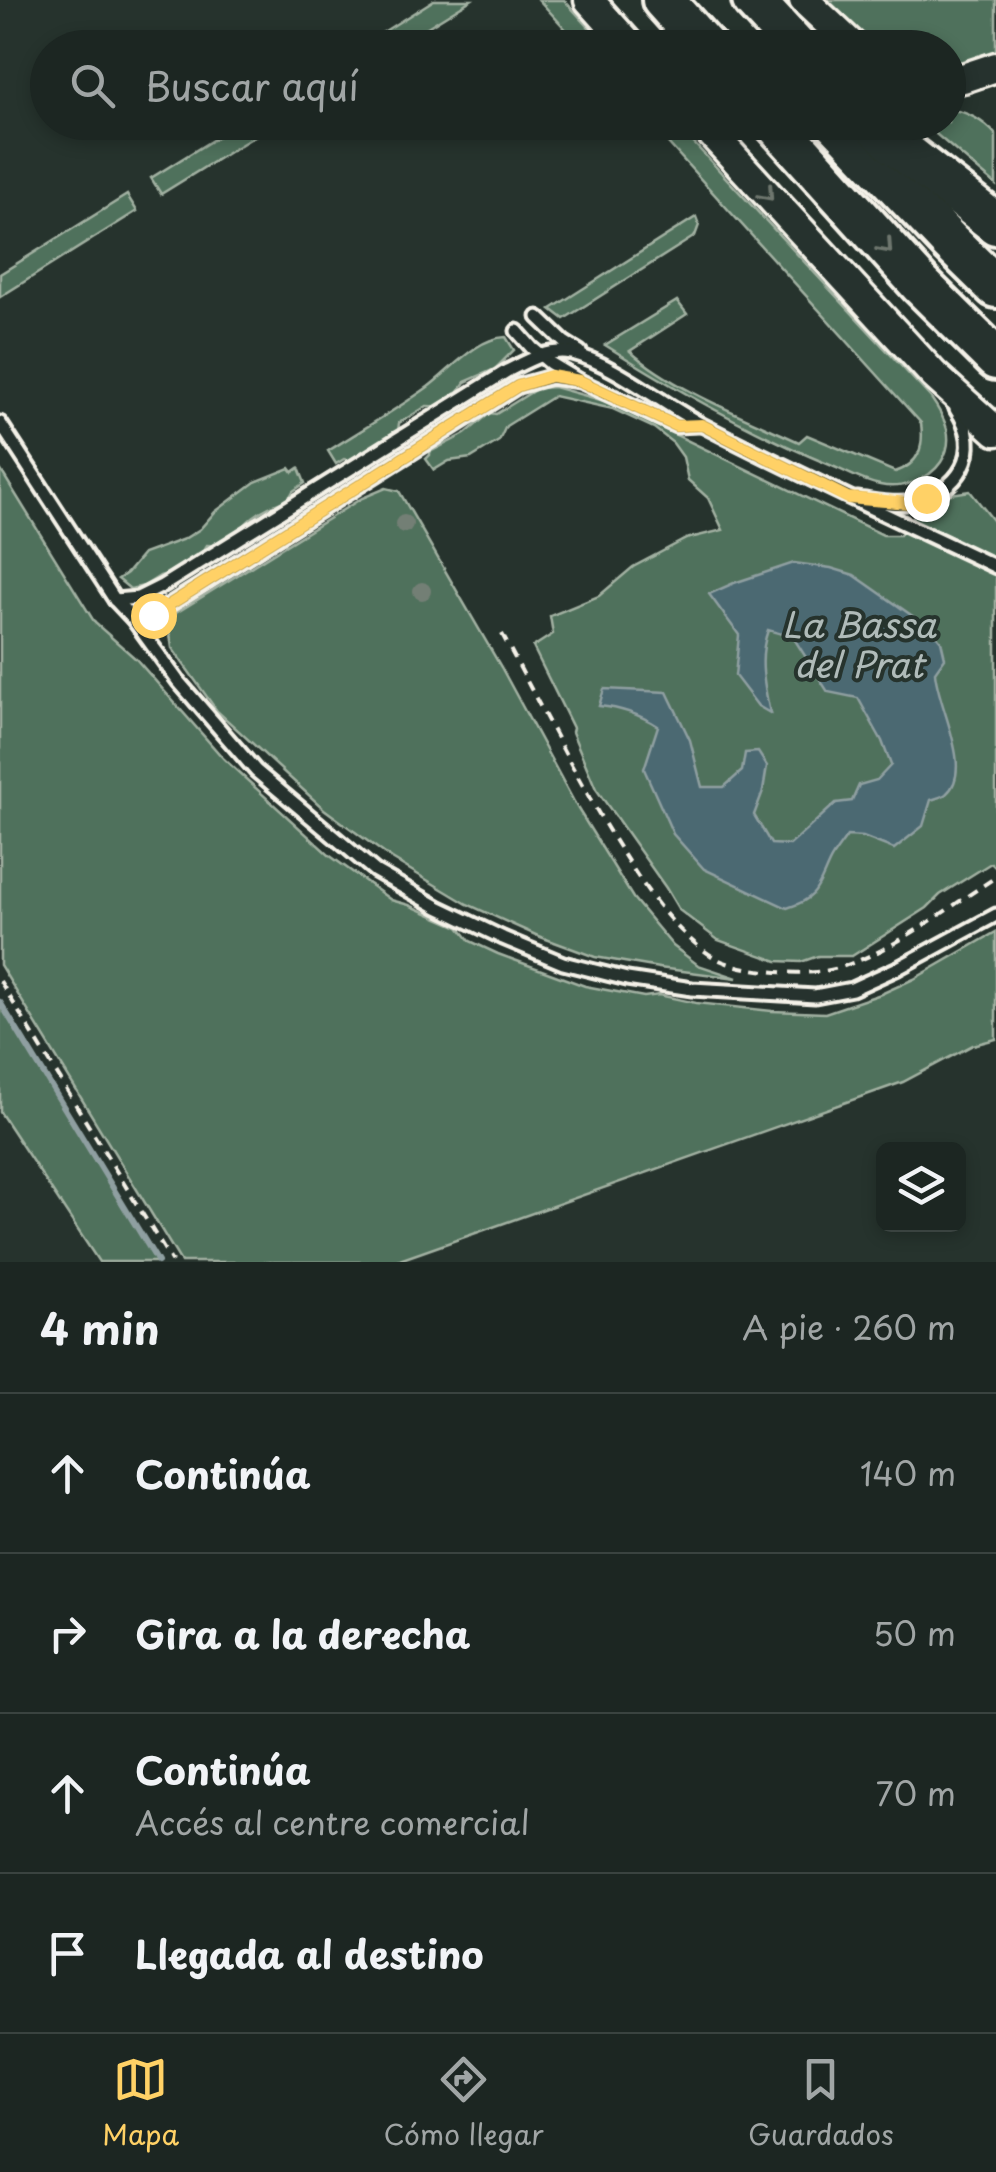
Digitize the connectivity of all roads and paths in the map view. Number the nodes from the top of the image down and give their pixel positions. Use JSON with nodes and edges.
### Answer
{"nodes":[{"id":1,"x":589,"y":0,"type":"edge"},
{"id":2,"x":663,"y":0,"type":"edge"},
{"id":3,"x":722,"y":0,"type":"edge"},
{"id":4,"x":753,"y":0,"type":"edge"},
{"id":5,"x":804,"y":0,"type":"edge"},
{"id":6,"x":616,"y":30,"type":"edge"},
{"id":7,"x":690,"y":30,"type":"edge"},
{"id":8,"x":749,"y":30,"type":"edge"},
{"id":9,"x":781,"y":30,"type":"edge"},
{"id":10,"x":836,"y":30,"type":"edge"},
{"id":11,"x":996,"y":67,"type":"edge"},
{"id":12,"x":966,"y":77,"type":"edge"},
{"id":13,"x":718,"y":140,"type":"edge"},
{"id":14,"x":790,"y":140,"type":"edge"},
{"id":15,"x":853,"y":140,"type":"edge"},
{"id":16,"x":890,"y":140,"type":"edge"},
{"id":17,"x":996,"y":224,"type":"edge"},
{"id":18,"x":996,"y":287,"type":"edge"},
{"id":19,"x":538,"y":318,"type":"dead end"},
{"id":20,"x":517,"y":330,"type":"dead end"},
{"id":21,"x":540,"y":354,"type":"junction"},
{"id":22,"x":996,"y":359,"type":"edge"},
{"id":23,"x":600,"y":364,"type":"junction"},
{"id":24,"x":934,"y":375,"type":"junction"},
{"id":25,"x":580,"y":381,"type":"junction"},
{"id":26,"x":0,"y":423,"type":"edge"},
{"id":27,"x":702,"y":425,"type":"junction"},
{"id":28,"x":996,"y":431,"type":"edge"},
{"id":29,"x":848,"y":498,"type":"junction"},
{"id":30,"x":996,"y":567,"type":"edge"},
{"id":31,"x":114,"y":600,"type":"junction"},
{"id":32,"x":133,"y":619,"type":"junction"},
{"id":33,"x":502,"y":634,"type":"dead end"},
{"id":34,"x":996,"y":877,"type":"edge"},
{"id":35,"x":996,"y":915,"type":"edge"},
{"id":36,"x":0,"y":981,"type":"edge"},
{"id":37,"x":172,"y":1262,"type":"edge"}],
"edges":[{"from":1,"to":6,"type":"street"},
{"from":2,"to":7,"type":"highway"},
{"from":3,"to":8,"type":"highway"},
{"from":4,"to":9,"type":"highway"},
{"from":5,"to":10,"type":"street"},
{"from":11,"to":12,"type":"street"},
{"from":13,"to":24,"type":"street","one_way":true},
{"from":14,"to":22,"type":"highway","one_way":true},
{"from":15,"to":18,"type":"highway"},
{"from":16,"to":17,"type":"highway"},
{"from":19,"to":23,"type":"lane"},
{"from":20,"to":21,"type":"lane"},
{"from":21,"to":23,"type":"lane"},
{"from":21,"to":25,"type":"lane"},
{"from":21,"to":31,"type":"lane"},
{"from":23,"to":27,"type":"lane"},
{"from":24,"to":28,"type":"street"},
{"from":24,"to":29,"type":"lane"},
{"from":25,"to":27,"type":"lane"},
{"from":25,"to":32,"type":"lane"},
{"from":26,"to":31,"type":"lane"},
{"from":27,"to":29,"type":"lane"},
{"from":29,"to":30,"type":"lane"},
{"from":31,"to":32,"type":"lane"},
{"from":32,"to":35,"type":"lane"},
{"from":33,"to":34,"type":"path"},
{"from":36,"to":37,"type":"path"}]}
